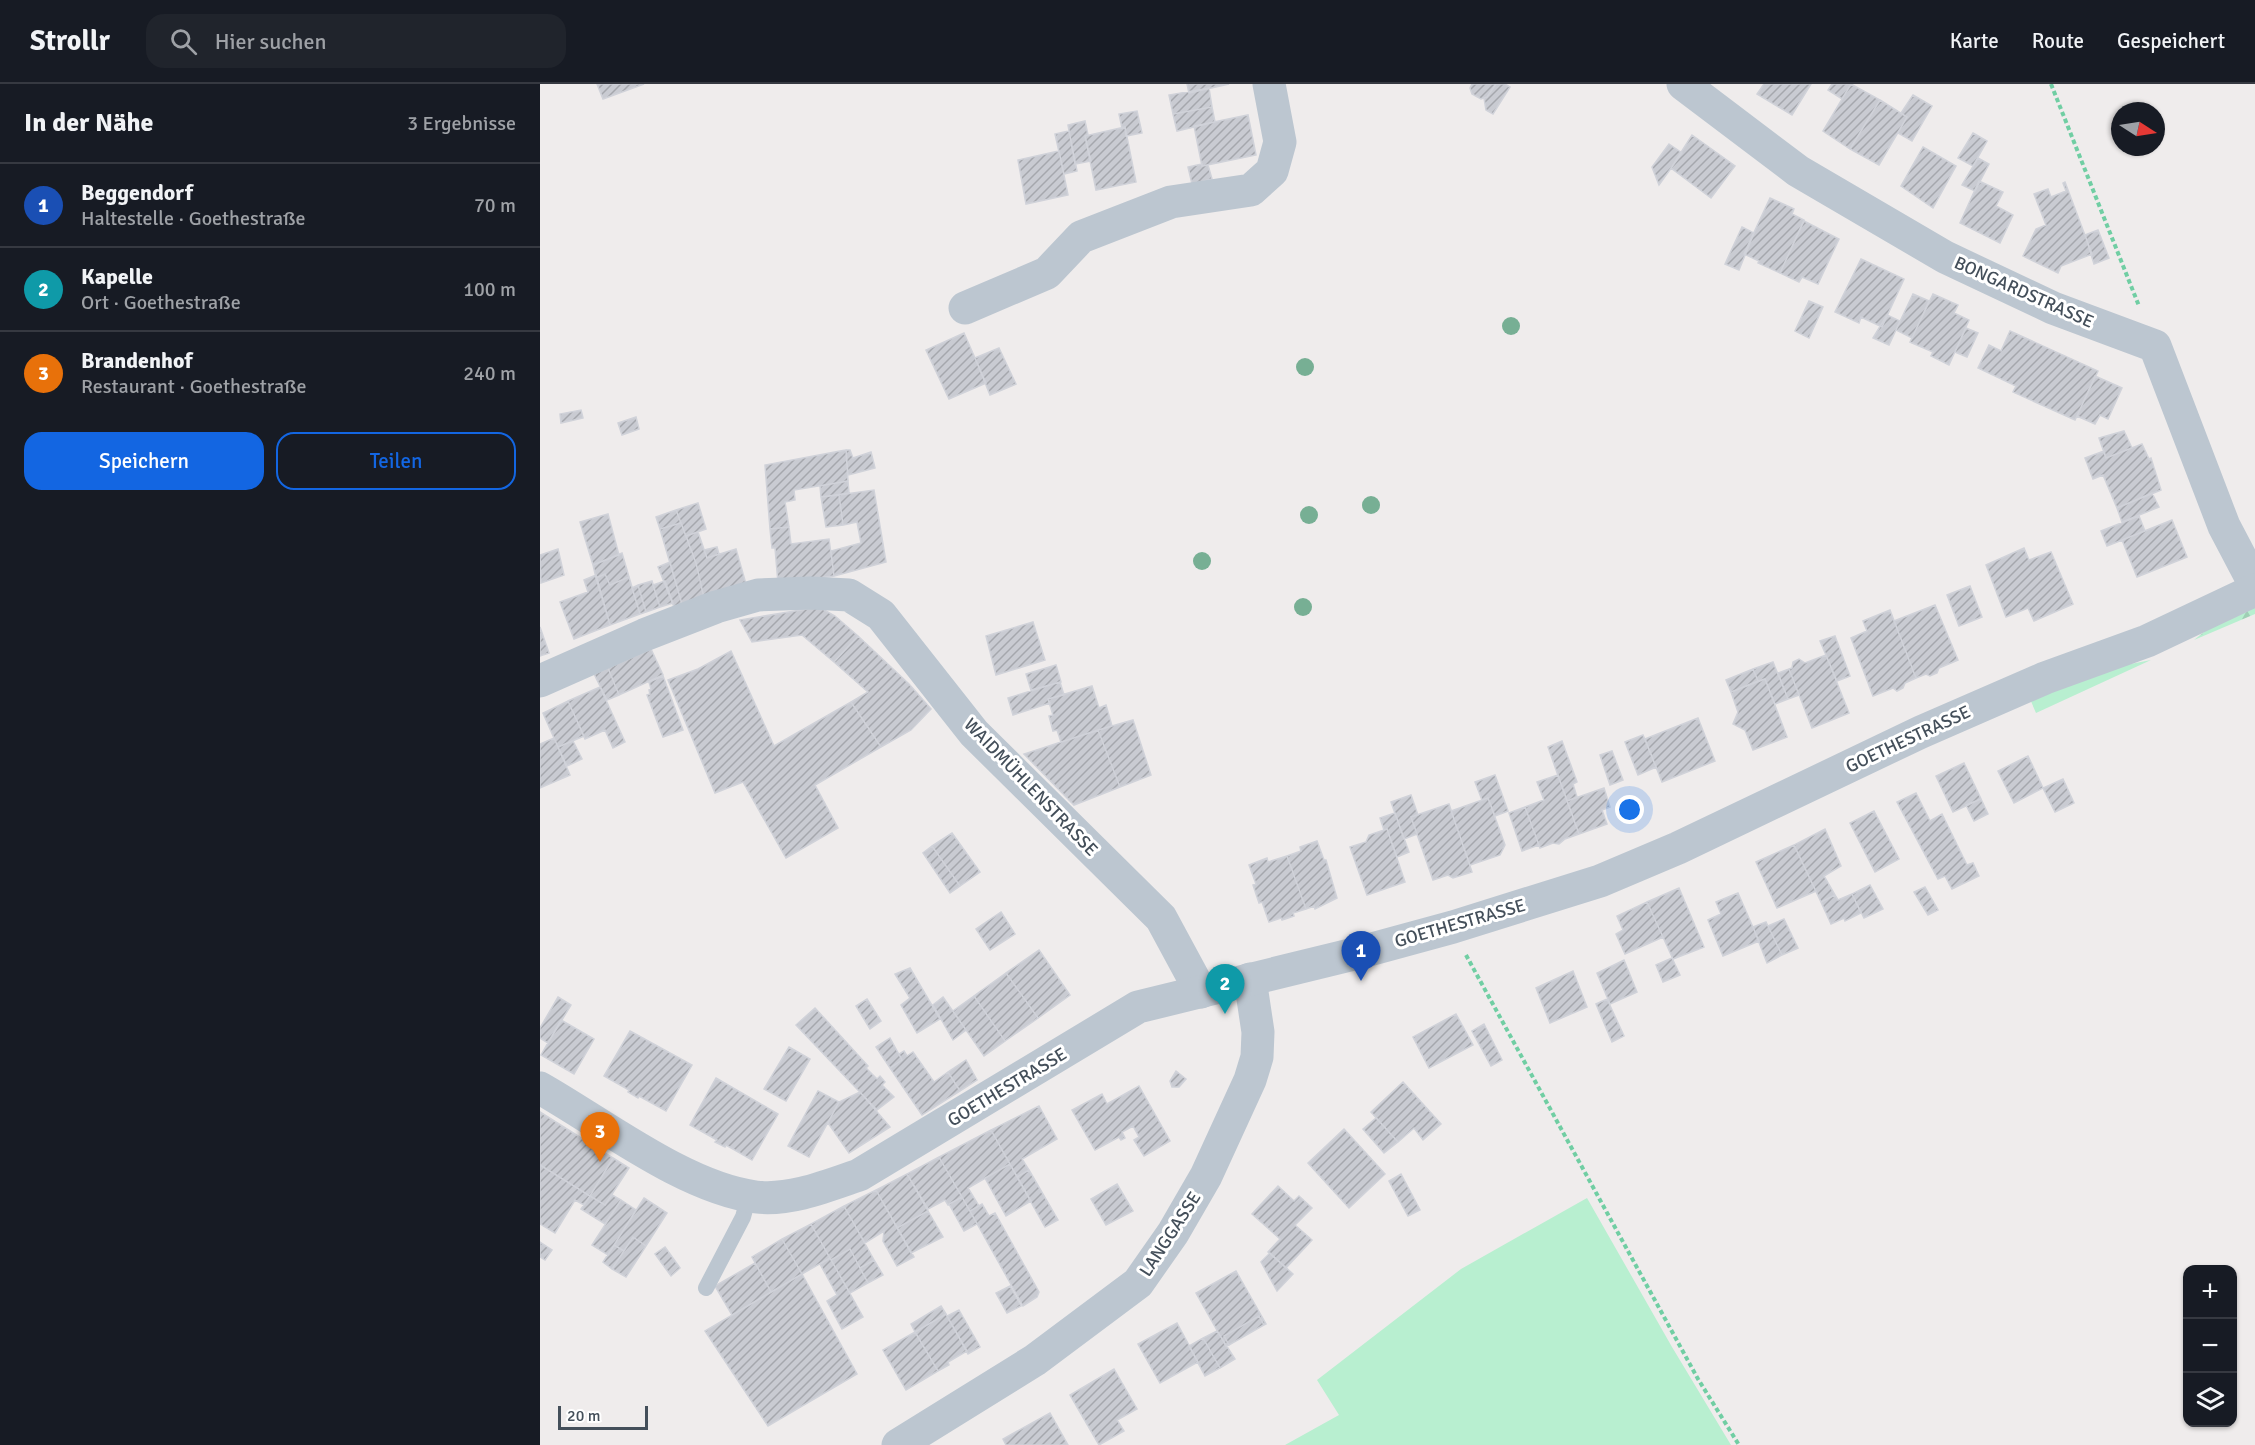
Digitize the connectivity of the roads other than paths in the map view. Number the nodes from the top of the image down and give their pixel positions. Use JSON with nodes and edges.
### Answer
{"nodes":[{"id":1,"x":1269,"y":84,"type":"edge"},
{"id":2,"x":1683,"y":84,"type":"edge"},
{"id":3,"x":965,"y":308,"type":"dead end"},
{"id":4,"x":2255,"y":585,"type":"edge"},
{"id":5,"x":2255,"y":590,"type":"edge"},
{"id":6,"x":540,"y":681,"type":"edge"},
{"id":7,"x":1250,"y":979,"type":"junction"},
{"id":8,"x":1201,"y":992,"type":"junction"},
{"id":9,"x":540,"y":1088,"type":"edge"},
{"id":10,"x":749,"y":1195,"type":"junction"},
{"id":11,"x":706,"y":1288,"type":"dead end"},
{"id":12,"x":898,"y":1445,"type":"edge"}],
"edges":[{"from":1,"to":3,"type":"street"},
{"from":2,"to":4,"type":"street","name":"BONGARDSTRASSE"},
{"from":5,"to":7,"type":"street","name":"GOETHESTRASSE"},
{"from":6,"to":8,"type":"street","name":"WAIDMÜHLENSTRASSE"},
{"from":7,"to":8,"type":"street","name":"GOETHESTRASSE"},
{"from":7,"to":12,"type":"street","name":"LANGGASSE"},
{"from":8,"to":10,"type":"street","name":"GOETHESTRASSE"},
{"from":9,"to":10,"type":"street","name":"GOETHESTRASSE"},
{"from":10,"to":11,"type":"lane"}]}
